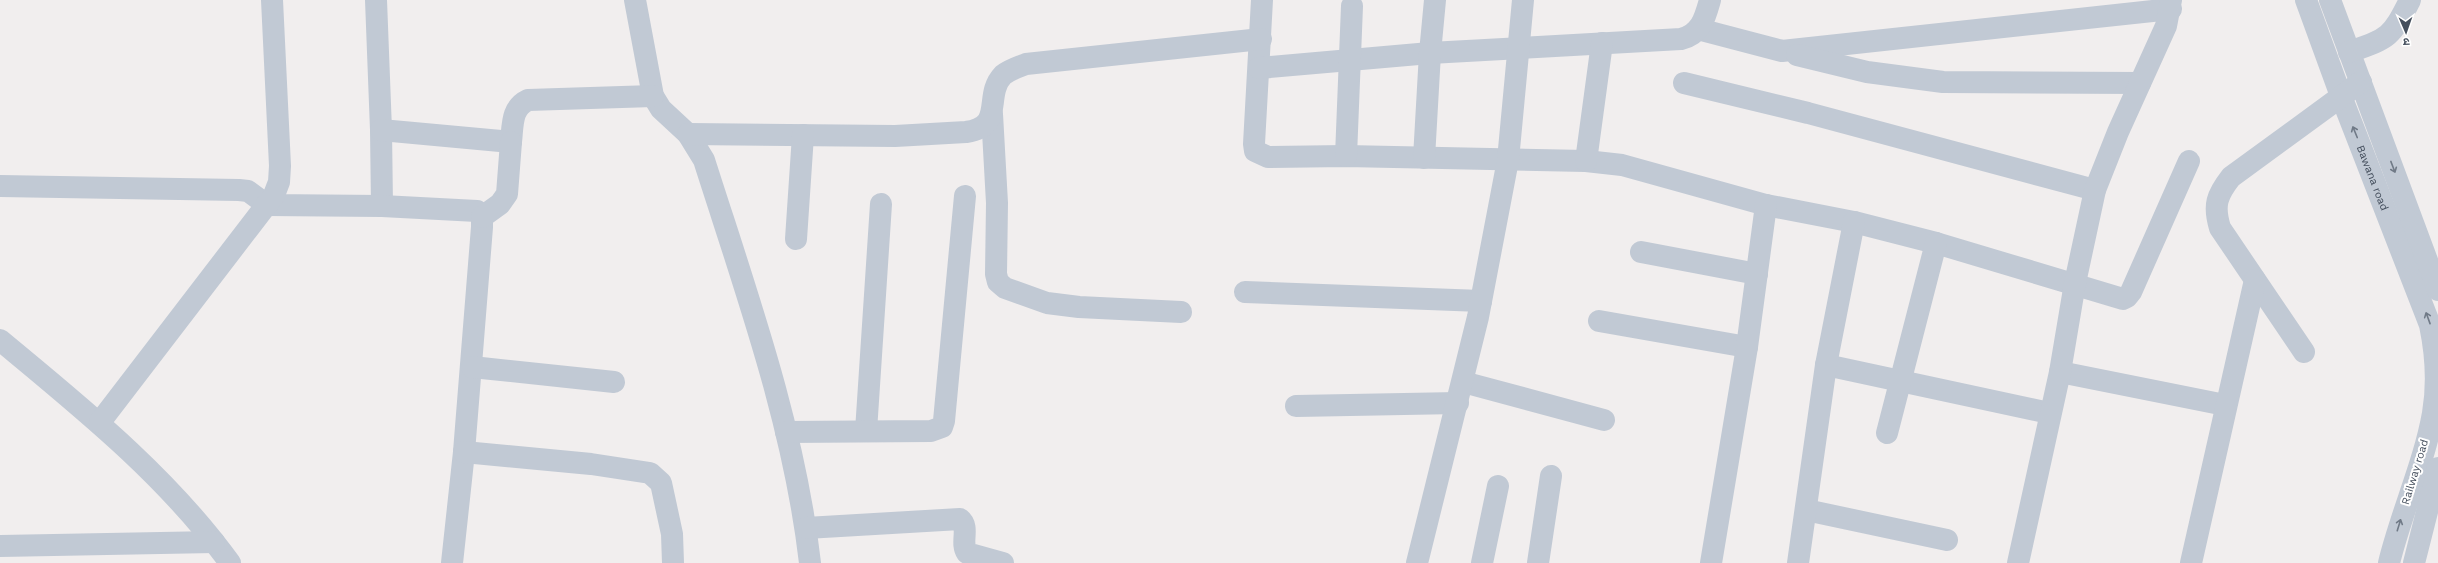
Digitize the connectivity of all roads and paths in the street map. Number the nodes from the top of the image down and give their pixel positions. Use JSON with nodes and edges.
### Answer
{"nodes":[{"id":1,"x":272,"y":0,"type":"edge"},
{"id":2,"x":376,"y":0,"type":"edge"},
{"id":3,"x":635,"y":0,"type":"edge"},
{"id":4,"x":1262,"y":0,"type":"edge"},
{"id":5,"x":1436,"y":0,"type":"edge"},
{"id":6,"x":1523,"y":0,"type":"edge"},
{"id":7,"x":1710,"y":0,"type":"edge"},
{"id":8,"x":2306,"y":0,"type":"edge"},
{"id":9,"x":2330,"y":0,"type":"edge"},
{"id":10,"x":2410,"y":0,"type":"edge"},
{"id":11,"x":2171,"y":5,"type":"edge"},
{"id":12,"x":1352,"y":6,"type":"dead end"},
{"id":13,"x":1698,"y":29,"type":"junction"},
{"id":14,"x":1261,"y":40,"type":"junction"},
{"id":15,"x":1602,"y":44,"type":"junction"},
{"id":16,"x":1517,"y":47,"type":"junction"},
{"id":17,"x":1782,"y":51,"type":"junction"},
{"id":18,"x":2349,"y":52,"type":"junction"},
{"id":19,"x":1430,"y":53,"type":"junction"},
{"id":20,"x":1351,"y":60,"type":"junction"},
{"id":21,"x":1259,"y":68,"type":"junction"},
{"id":22,"x":2361,"y":82,"type":"junction"},
{"id":23,"x":1684,"y":83,"type":"dead end"},
{"id":24,"x":2140,"y":83,"type":"junction"},
{"id":25,"x":653,"y":96,"type":"junction"},
{"id":26,"x":2341,"y":96,"type":"junction"},
{"id":27,"x":992,"y":114,"type":"junction"},
{"id":28,"x":381,"y":130,"type":"junction"},
{"id":29,"x":688,"y":134,"type":"junction"},
{"id":30,"x":802,"y":135,"type":"junction"},
{"id":31,"x":512,"y":142,"type":"junction"},
{"id":32,"x":1346,"y":156,"type":"junction"},
{"id":33,"x":1424,"y":158,"type":"junction"},
{"id":34,"x":1508,"y":160,"type":"junction"},
{"id":35,"x":1586,"y":161,"type":"junction"},
{"id":36,"x":2189,"y":161,"type":"dead end"},
{"id":37,"x":0,"y":186,"type":"edge"},
{"id":38,"x":2095,"y":190,"type":"junction"},
{"id":39,"x":965,"y":196,"type":"dead end"},
{"id":40,"x":881,"y":204,"type":"dead end"},
{"id":41,"x":1766,"y":205,"type":"junction"},
{"id":42,"x":267,"y":206,"type":"junction"},
{"id":43,"x":382,"y":206,"type":"junction"},
{"id":44,"x":482,"y":218,"type":"junction"},
{"id":45,"x":1854,"y":222,"type":"junction"},
{"id":46,"x":796,"y":239,"type":"dead end"},
{"id":47,"x":1936,"y":243,"type":"junction"},
{"id":48,"x":1641,"y":252,"type":"dead end"},
{"id":49,"x":1757,"y":274,"type":"junction"},
{"id":50,"x":2255,"y":280,"type":"junction"},
{"id":51,"x":2075,"y":283,"type":"junction"},
{"id":52,"x":2438,"y":290,"type":"edge"},
{"id":53,"x":1245,"y":292,"type":"dead end"},
{"id":54,"x":1480,"y":301,"type":"junction"},
{"id":55,"x":1181,"y":312,"type":"dead end"},
{"id":56,"x":1599,"y":321,"type":"dead end"},
{"id":57,"x":0,"y":340,"type":"edge"},
{"id":58,"x":1747,"y":346,"type":"junction"},
{"id":59,"x":2304,"y":352,"type":"dead end"},
{"id":60,"x":2437,"y":355,"type":"edge"},
{"id":61,"x":1826,"y":365,"type":"junction"},
{"id":62,"x":472,"y":367,"type":"junction"},
{"id":63,"x":2060,"y":372,"type":"junction"},
{"id":64,"x":1902,"y":380,"type":"junction"},
{"id":65,"x":614,"y":382,"type":"dead end"},
{"id":66,"x":1463,"y":382,"type":"junction"},
{"id":67,"x":1458,"y":403,"type":"junction"},
{"id":68,"x":2226,"y":405,"type":"junction"},
{"id":69,"x":1296,"y":406,"type":"dead end"},
{"id":70,"x":2049,"y":413,"type":"junction"},
{"id":71,"x":1604,"y":420,"type":"dead end"},
{"id":72,"x":100,"y":422,"type":"junction"},
{"id":73,"x":866,"y":431,"type":"junction"},
{"id":74,"x":786,"y":432,"type":"junction"},
{"id":75,"x":1887,"y":433,"type":"dead end"},
{"id":76,"x":464,"y":452,"type":"junction"},
{"id":77,"x":2438,"y":468,"type":"edge"},
{"id":78,"x":1551,"y":476,"type":"dead end"},
{"id":79,"x":1498,"y":486,"type":"dead end"},
{"id":80,"x":1806,"y":510,"type":"junction"},
{"id":81,"x":806,"y":528,"type":"junction"},
{"id":82,"x":1948,"y":540,"type":"dead end"},
{"id":83,"x":2429,"y":540,"type":"edge"},
{"id":84,"x":214,"y":542,"type":"junction"},
{"id":85,"x":0,"y":546,"type":"edge"},
{"id":86,"x":26,"y":554,"type":"edge"},
{"id":87,"x":230,"y":563,"type":"edge"},
{"id":88,"x":452,"y":563,"type":"edge"},
{"id":89,"x":672,"y":563,"type":"edge"},
{"id":90,"x":810,"y":563,"type":"edge"},
{"id":91,"x":1003,"y":563,"type":"edge"},
{"id":92,"x":1417,"y":563,"type":"edge"},
{"id":93,"x":1482,"y":563,"type":"edge"},
{"id":94,"x":1538,"y":563,"type":"edge"},
{"id":95,"x":1711,"y":563,"type":"edge"},
{"id":96,"x":1798,"y":563,"type":"edge"},
{"id":97,"x":2018,"y":563,"type":"edge"},
{"id":98,"x":2192,"y":563,"type":"edge"},
{"id":99,"x":2389,"y":563,"type":"edge"},
{"id":100,"x":2414,"y":563,"type":"edge"}],
"edges":[{"from":1,"to":42,"type":"street"},
{"from":2,"to":28,"type":"street"},
{"from":3,"to":25,"type":"street"},
{"from":4,"to":14,"type":"street"},
{"from":5,"to":19,"type":"street"},
{"from":6,"to":16,"type":"street"},
{"from":7,"to":13,"type":"street"},
{"from":8,"to":26,"type":"street","name":"Bawana road"},
{"from":9,"to":18,"type":"street","name":"Bawana road"},
{"from":10,"to":18,"type":"street"},
{"from":11,"to":17,"type":"street"},
{"from":11,"to":24,"type":"street"},
{"from":12,"to":20,"type":"street"},
{"from":13,"to":15,"type":"street"},
{"from":13,"to":17,"type":"street"},
{"from":14,"to":21,"type":"street"},
{"from":14,"to":27,"type":"street"},
{"from":15,"to":16,"type":"street"},
{"from":15,"to":35,"type":"street"},
{"from":16,"to":19,"type":"street"},
{"from":16,"to":34,"type":"street"},
{"from":17,"to":24,"type":"street"},
{"from":18,"to":22,"type":"street","name":"Bawana road"},
{"from":19,"to":20,"type":"street"},
{"from":19,"to":33,"type":"street"},
{"from":20,"to":21,"type":"street"},
{"from":20,"to":32,"type":"street"},
{"from":21,"to":32,"type":"street"},
{"from":22,"to":26,"type":"street"},
{"from":22,"to":52,"type":"street","name":"Bawana road","one_way":true},
{"from":23,"to":38,"type":"street"},
{"from":24,"to":38,"type":"street"},
{"from":25,"to":29,"type":"street"},
{"from":25,"to":31,"type":"street"},
{"from":26,"to":50,"type":"street"},
{"from":60,"to":26,"type":"street","name":"Bawana road","one_way":true},
{"from":27,"to":30,"type":"street"},
{"from":27,"to":55,"type":"street"},
{"from":28,"to":31,"type":"street"},
{"from":28,"to":43,"type":"street"},
{"from":29,"to":30,"type":"street"},
{"from":29,"to":74,"type":"street"},
{"from":30,"to":46,"type":"street"},
{"from":31,"to":44,"type":"street"},
{"from":32,"to":33,"type":"street"},
{"from":33,"to":34,"type":"street"},
{"from":34,"to":35,"type":"street"},
{"from":34,"to":54,"type":"street"},
{"from":35,"to":41,"type":"street"},
{"from":36,"to":51,"type":"street"},
{"from":37,"to":42,"type":"street"},
{"from":38,"to":51,"type":"street"},
{"from":39,"to":73,"type":"street"},
{"from":40,"to":73,"type":"street"},
{"from":41,"to":45,"type":"street"},
{"from":41,"to":49,"type":"street"},
{"from":42,"to":43,"type":"street"},
{"from":42,"to":72,"type":"street"},
{"from":43,"to":44,"type":"street"},
{"from":44,"to":62,"type":"street"},
{"from":45,"to":47,"type":"street"},
{"from":45,"to":61,"type":"street"},
{"from":47,"to":51,"type":"street"},
{"from":47,"to":64,"type":"street"},
{"from":48,"to":49,"type":"street"},
{"from":49,"to":58,"type":"street"},
{"from":50,"to":59,"type":"street"},
{"from":50,"to":68,"type":"street"},
{"from":51,"to":63,"type":"street"},
{"from":53,"to":54,"type":"street"},
{"from":54,"to":66,"type":"street"},
{"from":56,"to":58,"type":"street"},
{"from":57,"to":72,"type":"street"},
{"from":58,"to":95,"type":"street"},
{"from":99,"to":60,"type":"street","name":"Railway road","one_way":true},
{"from":61,"to":64,"type":"street"},
{"from":61,"to":80,"type":"street"},
{"from":62,"to":65,"type":"street"},
{"from":62,"to":76,"type":"street"},
{"from":63,"to":68,"type":"street"},
{"from":63,"to":70,"type":"street"},
{"from":64,"to":70,"type":"street"},
{"from":64,"to":75,"type":"street"},
{"from":66,"to":67,"type":"street"},
{"from":66,"to":71,"type":"street"},
{"from":67,"to":69,"type":"street"},
{"from":67,"to":92,"type":"street"},
{"from":68,"to":98,"type":"street"},
{"from":70,"to":97,"type":"street"},
{"from":72,"to":84,"type":"street"},
{"from":73,"to":74,"type":"street"},
{"from":74,"to":81,"type":"street"},
{"from":76,"to":88,"type":"street"},
{"from":76,"to":89,"type":"street"},
{"from":77,"to":83,"type":"street","name":"Railway road"},
{"from":78,"to":94,"type":"street"},
{"from":79,"to":93,"type":"street"},
{"from":80,"to":82,"type":"street"},
{"from":80,"to":96,"type":"street"},
{"from":81,"to":90,"type":"street"},
{"from":81,"to":91,"type":"street"},
{"from":83,"to":100,"type":"street","name":"Railway road"},
{"from":84,"to":86,"type":"street"},
{"from":84,"to":87,"type":"street"},
{"from":85,"to":86,"type":"street"}]}
